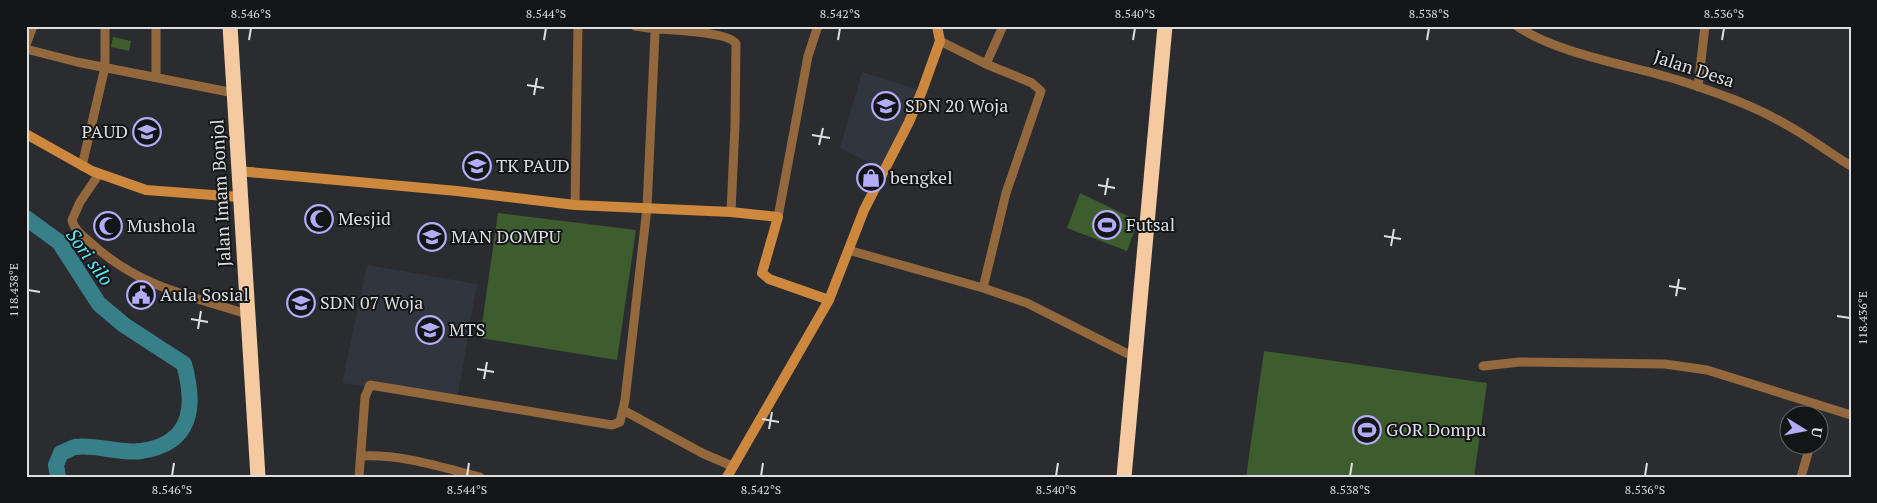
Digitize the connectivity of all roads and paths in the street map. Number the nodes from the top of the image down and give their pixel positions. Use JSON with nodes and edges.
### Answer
{"nodes":[{"id":1,"x":33,"y":26,"type":"edge"},
{"id":2,"x":105,"y":26,"type":"edge"},
{"id":3,"x":156,"y":26,"type":"edge"},
{"id":4,"x":230,"y":26,"type":"edge"},
{"id":5,"x":578,"y":26,"type":"edge"},
{"id":6,"x":635,"y":26,"type":"edge"},
{"id":7,"x":818,"y":26,"type":"edge"},
{"id":8,"x":937,"y":26,"type":"edge"},
{"id":9,"x":1002,"y":26,"type":"edge"},
{"id":10,"x":1165,"y":26,"type":"edge"},
{"id":11,"x":1517,"y":26,"type":"edge"},
{"id":12,"x":1705,"y":26,"type":"edge"},
{"id":13,"x":656,"y":29,"type":"junction"},
{"id":14,"x":940,"y":41,"type":"junction"},
{"id":15,"x":26,"y":45,"type":"edge"},
{"id":16,"x":26,"y":49,"type":"edge"},
{"id":17,"x":986,"y":64,"type":"junction"},
{"id":18,"x":105,"y":68,"type":"junction"},
{"id":19,"x":156,"y":78,"type":"junction"},
{"id":20,"x":1698,"y":87,"type":"junction"},
{"id":21,"x":234,"y":93,"type":"junction"},
{"id":22,"x":26,"y":134,"type":"edge"},
{"id":23,"x":82,"y":166,"type":"junction"},
{"id":24,"x":1851,"y":166,"type":"edge"},
{"id":25,"x":238,"y":171,"type":"junction"},
{"id":26,"x":99,"y":174,"type":"junction"},
{"id":27,"x":239,"y":197,"type":"junction"},
{"id":28,"x":575,"y":205,"type":"junction"},
{"id":29,"x":648,"y":208,"type":"junction"},
{"id":30,"x":731,"y":212,"type":"junction"},
{"id":31,"x":778,"y":218,"type":"junction"},
{"id":32,"x":848,"y":250,"type":"junction"},
{"id":33,"x":983,"y":288,"type":"junction"},
{"id":34,"x":829,"y":300,"type":"junction"},
{"id":35,"x":247,"y":314,"type":"junction"},
{"id":36,"x":1136,"y":358,"type":"junction"},
{"id":37,"x":1483,"y":366,"type":"dead end"},
{"id":38,"x":1805,"y":406,"type":"edge"},
{"id":39,"x":623,"y":410,"type":"junction"},
{"id":40,"x":1830,"y":413,"type":"edge"},
{"id":41,"x":1851,"y":415,"type":"edge"},
{"id":42,"x":361,"y":456,"type":"junction"},
{"id":43,"x":1807,"y":456,"type":"edge"},
{"id":44,"x":732,"y":466,"type":"junction"},
{"id":45,"x":258,"y":477,"type":"edge"},
{"id":46,"x":359,"y":477,"type":"edge"},
{"id":47,"x":480,"y":477,"type":"edge"},
{"id":48,"x":726,"y":477,"type":"edge"},
{"id":49,"x":1124,"y":477,"type":"edge"},
{"id":50,"x":1801,"y":477,"type":"edge"}],
"edges":[{"from":1,"to":15,"type":"street"},
{"from":2,"to":18,"type":"street"},
{"from":3,"to":19,"type":"street"},
{"from":4,"to":21,"type":"highway","name":"Jalan Imam Bonjol"},
{"from":5,"to":28,"type":"street"},
{"from":6,"to":13,"type":"street"},
{"from":7,"to":31,"type":"street"},
{"from":8,"to":14,"type":"street"},
{"from":9,"to":17,"type":"street"},
{"from":10,"to":36,"type":"highway"},
{"from":11,"to":20,"type":"street","name":"Jalan Desa"},
{"from":12,"to":20,"type":"street"},
{"from":13,"to":29,"type":"street"},
{"from":13,"to":30,"type":"street"},
{"from":14,"to":17,"type":"street"},
{"from":14,"to":32,"type":"street"},
{"from":16,"to":18,"type":"street"},
{"from":17,"to":33,"type":"street"},
{"from":18,"to":19,"type":"street"},
{"from":18,"to":23,"type":"street"},
{"from":19,"to":21,"type":"street"},
{"from":20,"to":24,"type":"street","name":"Jalan Desa"},
{"from":21,"to":25,"type":"highway","name":"Jalan Imam Bonjol"},
{"from":22,"to":23,"type":"street"},
{"from":23,"to":26,"type":"street"},
{"from":25,"to":27,"type":"highway","name":"Jalan Imam Bonjol"},
{"from":25,"to":28,"type":"street"},
{"from":26,"to":27,"type":"street"},
{"from":26,"to":35,"type":"street"},
{"from":27,"to":35,"type":"highway","name":"Jalan Imam Bonjol"},
{"from":28,"to":29,"type":"street"},
{"from":29,"to":30,"type":"street"},
{"from":29,"to":39,"type":"street"},
{"from":30,"to":31,"type":"street"},
{"from":31,"to":34,"type":"street"},
{"from":32,"to":33,"type":"street"},
{"from":32,"to":34,"type":"street"},
{"from":33,"to":36,"type":"street"},
{"from":34,"to":44,"type":"street"},
{"from":35,"to":45,"type":"highway","name":"Jalan Imam Bonjol"},
{"from":36,"to":49,"type":"highway"},
{"from":37,"to":38,"type":"street"},
{"from":39,"to":42,"type":"street"},
{"from":39,"to":44,"type":"street"},
{"from":40,"to":41,"type":"street"},
{"from":42,"to":46,"type":"street"},
{"from":42,"to":47,"type":"street"},
{"from":43,"to":50,"type":"street"},
{"from":44,"to":48,"type":"street"}]}
